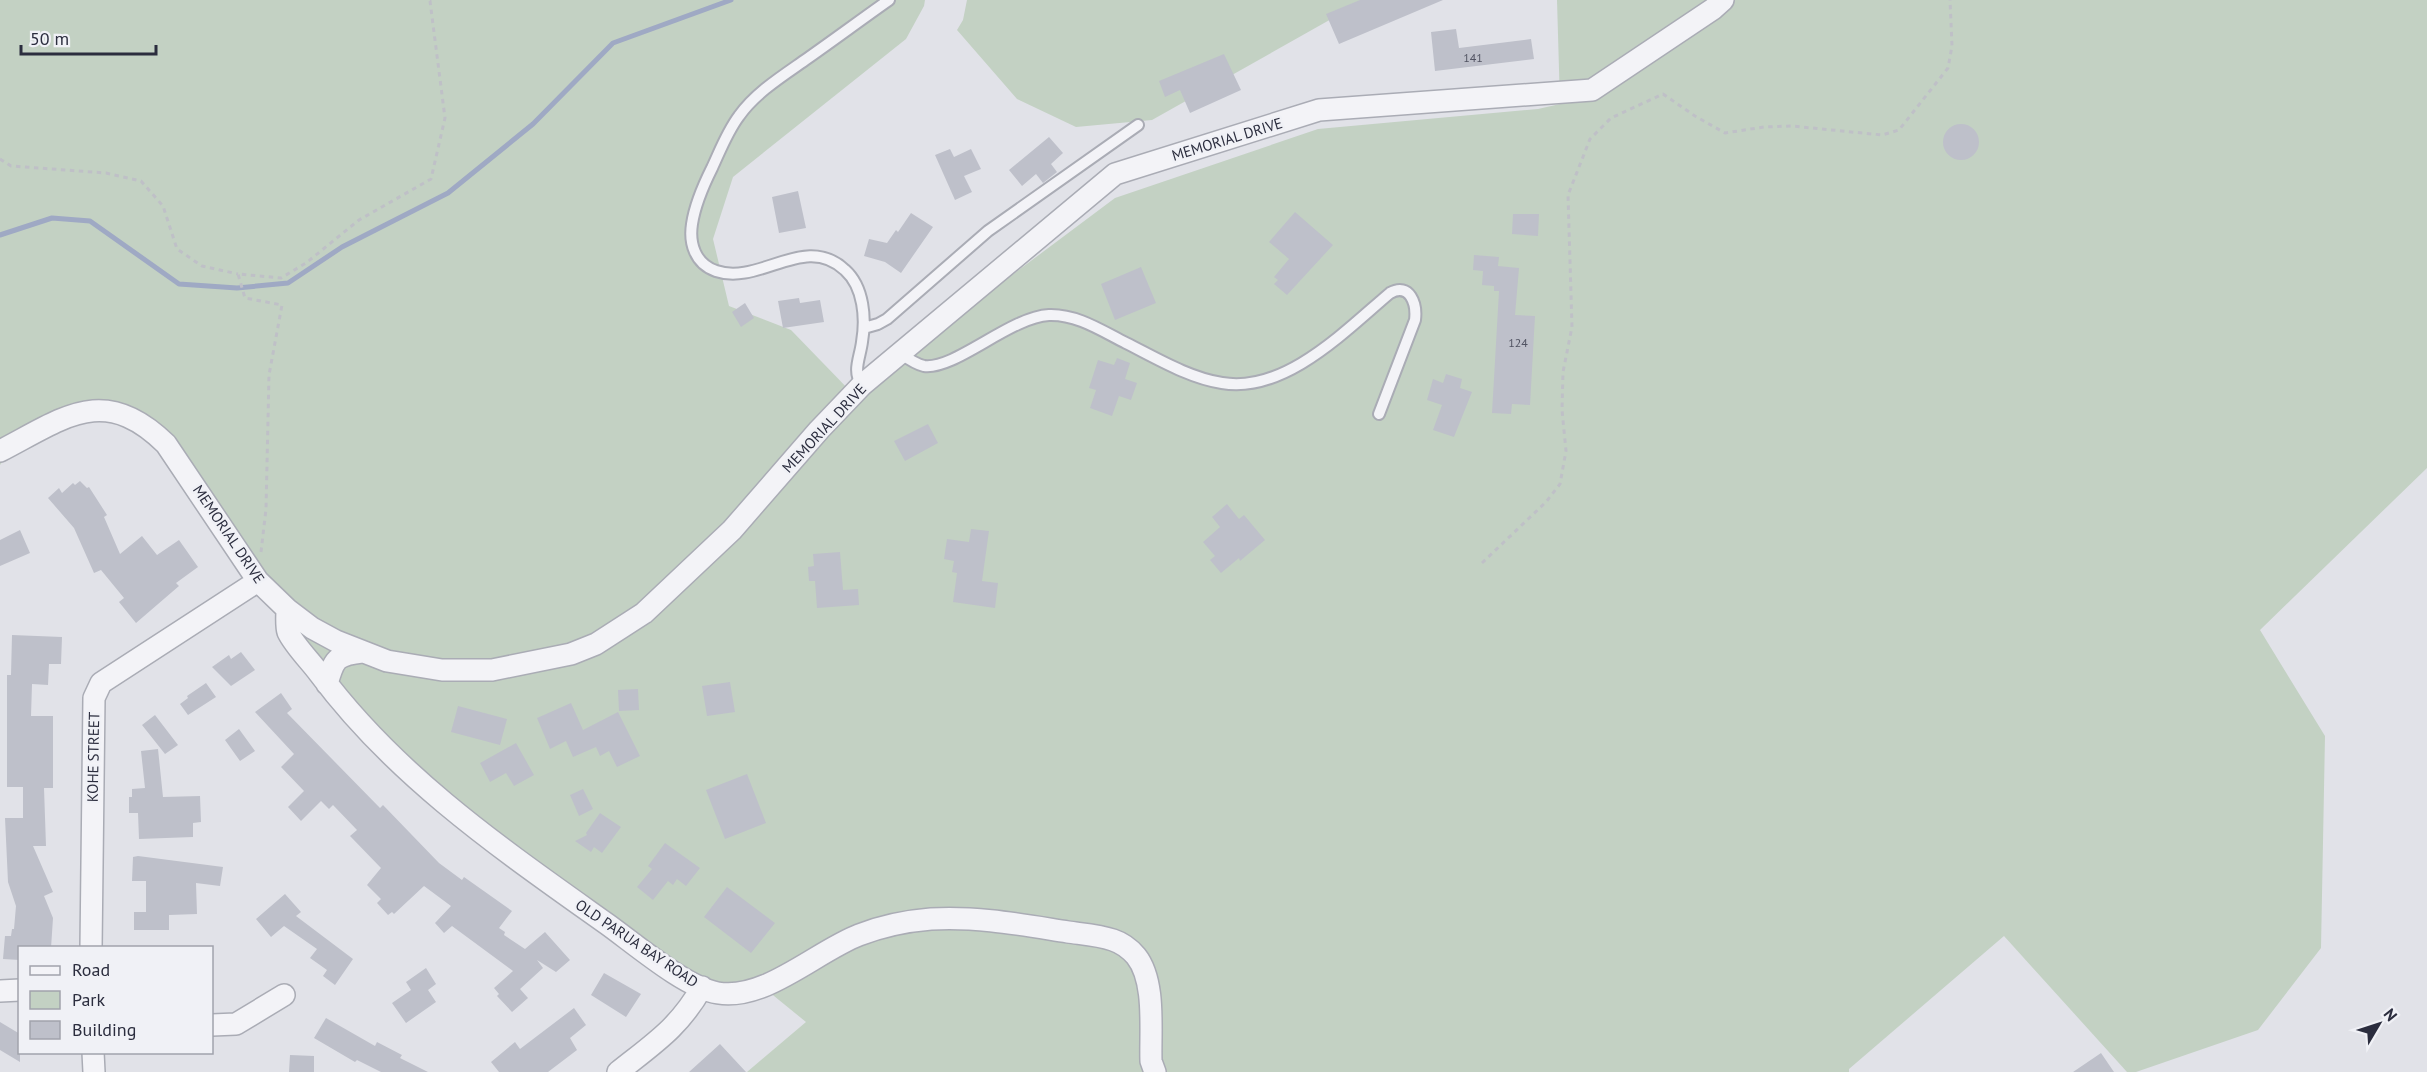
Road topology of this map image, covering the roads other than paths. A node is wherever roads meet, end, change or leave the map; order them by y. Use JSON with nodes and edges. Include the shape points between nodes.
{"nodes":[{"id":1,"x":889,"y":0,"type":"edge"},
{"id":2,"x":1723,"y":0,"type":"edge"},
{"id":3,"x":1138,"y":125,"type":"dead end"},
{"id":4,"x":864,"y":328,"type":"junction"},
{"id":5,"x":900,"y":353,"type":"junction"},
{"id":6,"x":862,"y":386,"type":"junction"},
{"id":7,"x":1379,"y":414,"type":"dead end"},
{"id":8,"x":0,"y":451,"type":"edge"},
{"id":9,"x":258,"y":581,"type":"junction"},
{"id":10,"x":287,"y":609,"type":"junction"},
{"id":11,"x":362,"y":652,"type":"junction"},
{"id":12,"x":327,"y":684,"type":"junction"},
{"id":13,"x":91,"y":946,"type":"edge"},
{"id":14,"x":702,"y":987,"type":"junction"},
{"id":15,"x":18,"y":990,"type":"edge"},
{"id":16,"x":0,"y":991,"type":"edge"},
{"id":17,"x":284,"y":995,"type":"dead end"},
{"id":18,"x":213,"y":1025,"type":"edge"},
{"id":19,"x":93,"y":1054,"type":"edge"},
{"id":20,"x":94,"y":1072,"type":"edge"},
{"id":21,"x":618,"y":1072,"type":"edge"},
{"id":22,"x":1155,"y":1072,"type":"edge"}],
"edges":[{"from":1,"to":4,"type":"lane","via":[[784,75],[738,116],[698,200],[690,238],[706,267],[728,274],[801,256],[831,260],[846,270],[857,287]]},
{"from":2,"to":5,"type":"street","name":"MEMORIAL DRIVE","via":[[1592,90],[1319,110],[1115,174]]},
{"from":3,"to":4,"type":"lane","via":[[988,231],[887,319]]},
{"from":4,"to":6,"type":"lane","via":[[856,373]]},
{"from":5,"to":6,"type":"street","name":"MEMORIAL DRIVE"},
{"from":5,"to":7,"type":"lane","via":[[923,366],[935,365],[1026,321],[1059,315],[1086,323],[1197,376],[1224,384],[1251,384],[1308,359],[1390,293],[1404,291],[1415,304],[1415,320]]},
{"from":6,"to":11,"type":"street","name":"MEMORIAL DRIVE","via":[[732,530],[676,585],[644,613],[596,644],[545,661],[492,670],[414,667]]},
{"from":8,"to":9,"type":"street","name":"MEMORIAL DRIVE","via":[[51,423],[82,412],[120,412],[135,418],[174,453]]},
{"from":9,"to":10,"type":"street","name":"MEMORIAL DRIVE"},
{"from":9,"to":13,"type":"street","name":"KOHE STREET","via":[[101,683],[94,698]]},
{"from":10,"to":11,"type":"street","name":"MEMORIAL DRIVE","via":[[312,628]]},
{"from":10,"to":12,"type":"street","name":"OLD PARUA BAY ROAD","via":[[288,631]]},
{"from":11,"to":12,"type":"street","via":[[336,659]]},
{"from":12,"to":14,"type":"street","name":"OLD PARUA BAY ROAD","via":[[445,805],[488,840]]},
{"from":14,"to":21,"type":"street","via":[[675,1026]]},
{"from":14,"to":22,"type":"street","name":"OLD PARUA BAY ROAD","via":[[717,993],[743,993],[777,979],[845,940],[911,921],[999,921],[1111,939],[1134,953],[1149,982],[1151,1061]]},
{"from":15,"to":16,"type":"street"},
{"from":17,"to":18,"type":"street","via":[[236,1024]]},
{"from":19,"to":20,"type":"street"}]}
